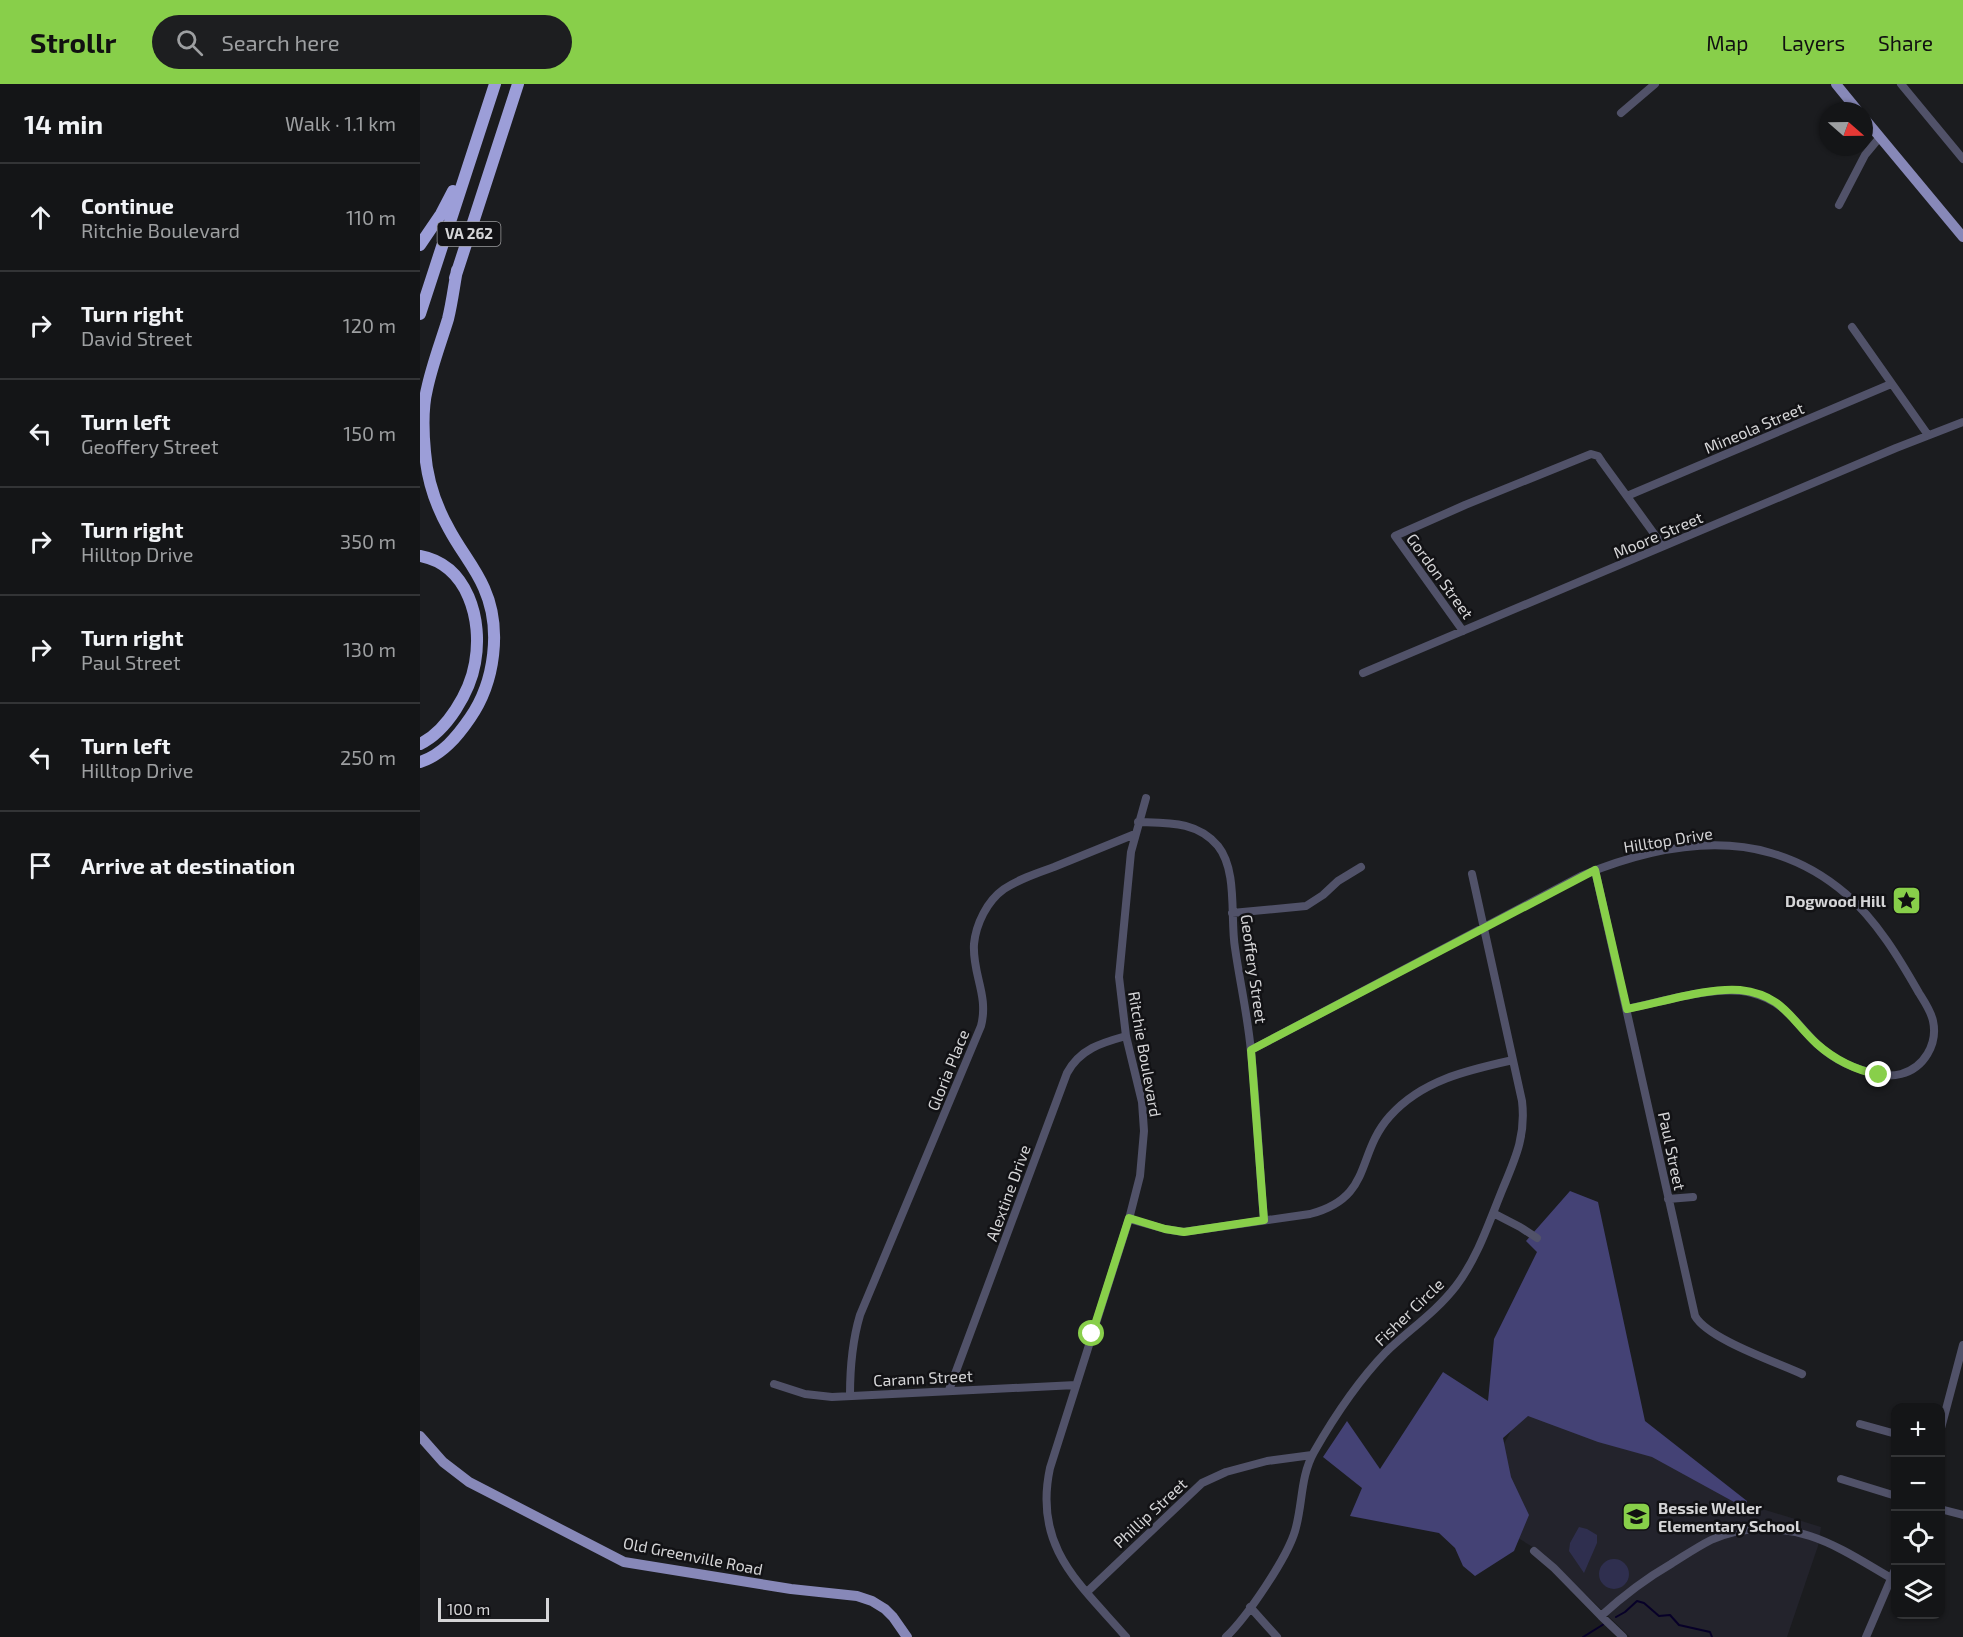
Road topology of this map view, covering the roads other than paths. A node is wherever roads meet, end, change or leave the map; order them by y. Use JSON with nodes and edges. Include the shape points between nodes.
{"nodes":[{"id":1,"x":495,"y":84,"type":"edge"},
{"id":2,"x":518,"y":84,"type":"edge"},
{"id":3,"x":1655,"y":84,"type":"edge"},
{"id":4,"x":1836,"y":84,"type":"edge"},
{"id":5,"x":1901,"y":84,"type":"edge"},
{"id":6,"x":1851,"y":102,"type":"edge"},
{"id":7,"x":1621,"y":113,"type":"dead end"},
{"id":8,"x":484,"y":115,"type":"junction"},
{"id":9,"x":1873,"y":129,"type":"edge"},
{"id":10,"x":1880,"y":137,"type":"junction"},
{"id":11,"x":1963,"y":159,"type":"edge"},
{"id":12,"x":1839,"y":205,"type":"dead end"},
{"id":13,"x":1963,"y":237,"type":"edge"},
{"id":14,"x":420,"y":245,"type":"edge"},
{"id":15,"x":457,"y":270,"type":"junction"},
{"id":16,"x":420,"y":314,"type":"edge"},
{"id":17,"x":1852,"y":327,"type":"dead end"},
{"id":18,"x":420,"y":384,"type":"edge"},
{"id":19,"x":1891,"y":384,"type":"junction"},
{"id":20,"x":1963,"y":422,"type":"edge"},
{"id":21,"x":1928,"y":435,"type":"junction"},
{"id":22,"x":1627,"y":496,"type":"junction"},
{"id":23,"x":1663,"y":546,"type":"junction"},
{"id":24,"x":420,"y":556,"type":"edge"},
{"id":25,"x":1463,"y":631,"type":"junction"},
{"id":26,"x":1363,"y":673,"type":"dead end"},
{"id":27,"x":449,"y":717,"type":"junction"},
{"id":28,"x":420,"y":738,"type":"edge"},
{"id":29,"x":420,"y":744,"type":"edge"},
{"id":30,"x":420,"y":762,"type":"edge"},
{"id":31,"x":1146,"y":798,"type":"dead end"},
{"id":32,"x":1138,"y":822,"type":"junction"},
{"id":33,"x":1135,"y":834,"type":"junction"},
{"id":34,"x":1360,"y":867,"type":"dead end"},
{"id":35,"x":1595,"y":870,"type":"junction"},
{"id":36,"x":1472,"y":874,"type":"dead end"},
{"id":37,"x":1232,"y":913,"type":"junction"},
{"id":38,"x":1483,"y":927,"type":"junction"},
{"id":39,"x":1627,"y":1009,"type":"junction"},
{"id":40,"x":1126,"y":1036,"type":"junction"},
{"id":41,"x":1251,"y":1050,"type":"junction"},
{"id":42,"x":1514,"y":1060,"type":"junction"},
{"id":43,"x":1693,"y":1197,"type":"dead end"},
{"id":44,"x":1668,"y":1199,"type":"junction"},
{"id":45,"x":1493,"y":1213,"type":"junction"},
{"id":46,"x":1129,"y":1218,"type":"junction"},
{"id":47,"x":1264,"y":1220,"type":"junction"},
{"id":48,"x":1537,"y":1238,"type":"dead end"},
{"id":49,"x":1963,"y":1345,"type":"edge"},
{"id":50,"x":1960,"y":1367,"type":"edge"},
{"id":51,"x":1802,"y":1374,"type":"dead end"},
{"id":52,"x":774,"y":1384,"type":"dead end"},
{"id":53,"x":1076,"y":1385,"type":"junction"},
{"id":54,"x":950,"y":1390,"type":"junction"},
{"id":55,"x":850,"y":1395,"type":"junction"},
{"id":56,"x":1945,"y":1418,"type":"edge"},
{"id":57,"x":1860,"y":1424,"type":"dead end"},
{"id":58,"x":1891,"y":1433,"type":"edge"},
{"id":59,"x":420,"y":1436,"type":"edge"},
{"id":60,"x":1312,"y":1455,"type":"junction"},
{"id":61,"x":1841,"y":1479,"type":"dead end"},
{"id":62,"x":1891,"y":1494,"type":"edge"},
{"id":63,"x":1945,"y":1510,"type":"edge"},
{"id":64,"x":1963,"y":1515,"type":"edge"},
{"id":65,"x":1534,"y":1551,"type":"dead end"},
{"id":66,"x":1891,"y":1578,"type":"joint"},
{"id":67,"x":1087,"y":1592,"type":"junction"},
{"id":68,"x":1251,"y":1607,"type":"junction"},
{"id":69,"x":1601,"y":1616,"type":"junction"},
{"id":70,"x":907,"y":1637,"type":"edge"},
{"id":71,"x":1126,"y":1637,"type":"edge"},
{"id":72,"x":1226,"y":1637,"type":"edge"},
{"id":73,"x":1277,"y":1637,"type":"edge"},
{"id":74,"x":1623,"y":1637,"type":"edge"},
{"id":75,"x":1866,"y":1637,"type":"edge"}],
"edges":[{"from":1,"to":8,"type":"highway","number":"VA 262"},
{"from":2,"to":15,"type":"highway","number":"VA 262"},
{"from":3,"to":7,"type":"street"},
{"from":4,"to":6,"type":"main road"},
{"from":5,"to":11,"type":"street"},
{"from":8,"to":14,"type":"highway","via":[[453,193]]},
{"from":8,"to":16,"type":"highway","number":"VA 262"},
{"from":9,"to":10,"type":"main road"},
{"from":10,"to":12,"type":"street","via":[[1865,155]]},
{"from":10,"to":13,"type":"main road"},
{"from":15,"to":18,"type":"highway","number":"VA 262"},
{"from":15,"to":30,"type":"highway","via":[[427,388],[425,454],[440,510],[487,597],[493,628],[492,661],[480,702],[465,726],[440,753]]},
{"from":17,"to":19,"type":"street"},
{"from":19,"to":21,"type":"street"},
{"from":19,"to":22,"type":"street","name":"Mineola Street"},
{"from":20,"to":21,"type":"street","name":"Moore Street"},
{"from":21,"to":23,"type":"street","name":"Moore Street"},
{"from":22,"to":23,"type":"street"},
{"from":22,"to":25,"type":"street","name":"Gordon Street","via":[[1598,456],[1588,454],[1395,536]]},
{"from":23,"to":25,"type":"street","name":"Moore Street"},
{"from":24,"to":27,"type":"highway","via":[[454,572],[467,592],[475,619],[475,663],[459,705]]},
{"from":25,"to":26,"type":"street","name":"Moore Street"},
{"from":27,"to":28,"type":"highway"},
{"from":27,"to":29,"type":"highway","via":[[431,739]]},
{"from":31,"to":32,"type":"street","name":"Ritchie Boulevard"},
{"from":32,"to":33,"type":"street","name":"Ritchie Boulevard"},
{"from":32,"to":37,"type":"street","name":"Geoffery Street","via":[[1177,823],[1209,837],[1224,855],[1229,871]]},
{"from":33,"to":40,"type":"street","name":"Ritchie Boulevard","via":[[1119,977]]},
{"from":33,"to":55,"type":"street","name":"Gloria Place","via":[[1004,889],[983,914],[974,952],[984,999],[981,1026],[860,1315],[850,1359]]},
{"from":34,"to":37,"type":"street","via":[[1306,906]]},
{"from":35,"to":38,"type":"street","name":"Hilltop Drive"},
{"from":35,"to":39,"type":"street","name":"Paul Street"},
{"from":35,"to":39,"type":"street","name":"Hilltop Drive","via":[[1655,853],[1713,845],[1761,850],[1802,865],[1838,887],[1867,915],[1907,972],[1932,1016],[1934,1032],[1930,1050],[1917,1066],[1901,1074],[1879,1075],[1836,1058],[1817,1044],[1783,1007],[1754,993],[1724,990]]},
{"from":36,"to":38,"type":"street","name":"Fisher Circle"},
{"from":37,"to":41,"type":"street","name":"Geoffery Street"},
{"from":38,"to":41,"type":"street","name":"Hilltop Drive"},
{"from":38,"to":42,"type":"street","name":"Fisher Circle"},
{"from":39,"to":44,"type":"street","name":"Paul Street"},
{"from":40,"to":46,"type":"street","name":"Ritchie Boulevard","via":[[1139,1086],[1144,1131],[1140,1176]]},
{"from":40,"to":54,"type":"street","name":"Alextine Drive","via":[[1088,1049],[1067,1072]]},
{"from":41,"to":47,"type":"street","name":"Geoffery Street"},
{"from":42,"to":45,"type":"street","name":"Fisher Circle","via":[[1522,1134]]},
{"from":42,"to":47,"type":"street","via":[[1451,1076],[1409,1098],[1382,1127],[1357,1183],[1336,1204],[1310,1214]]},
{"from":43,"to":44,"type":"street"},
{"from":44,"to":51,"type":"street","name":"Paul Street","via":[[1698,1321],[1717,1337]]},
{"from":45,"to":48,"type":"street"},
{"from":45,"to":60,"type":"street","name":"Fisher Circle","via":[[1476,1254],[1455,1287],[1371,1369]]},
{"from":46,"to":47,"type":"street","via":[[1184,1232]]},
{"from":46,"to":53,"type":"street","name":"Ritchie Boulevard"},
{"from":49,"to":50,"type":"street"},
{"from":50,"to":56,"type":"street"},
{"from":52,"to":55,"type":"street","name":"Carann Street","via":[[814,1395]]},
{"from":53,"to":54,"type":"street","name":"Carann Street"},
{"from":53,"to":67,"type":"street","name":"Ritchie Boulevard","via":[[1050,1468],[1046,1510],[1058,1552]]},
{"from":54,"to":55,"type":"street","name":"Carann Street"},
{"from":57,"to":58,"type":"street"},
{"from":59,"to":70,"type":"main road","name":"Old Greenville Road","via":[[462,1478],[624,1562],[863,1598],[885,1609]]},
{"from":60,"to":67,"type":"street","name":"Phillip Street","via":[[1267,1461],[1202,1483]]},
{"from":60,"to":68,"type":"street","name":"Fisher Circle","via":[[1292,1541]]},
{"from":61,"to":62,"type":"street"},
{"from":63,"to":64,"type":"street"},
{"from":65,"to":69,"type":"street"},
{"from":66,"to":69,"type":"street","via":[[1815,1538],[1785,1530],[1748,1530],[1709,1541],[1625,1593]]},
{"from":66,"to":75,"type":"street"},
{"from":67,"to":71,"type":"street","name":"Ritchie Boulevard"},
{"from":68,"to":72,"type":"street","name":"Fisher Circle"},
{"from":68,"to":73,"type":"street"},
{"from":69,"to":74,"type":"street"}]}
